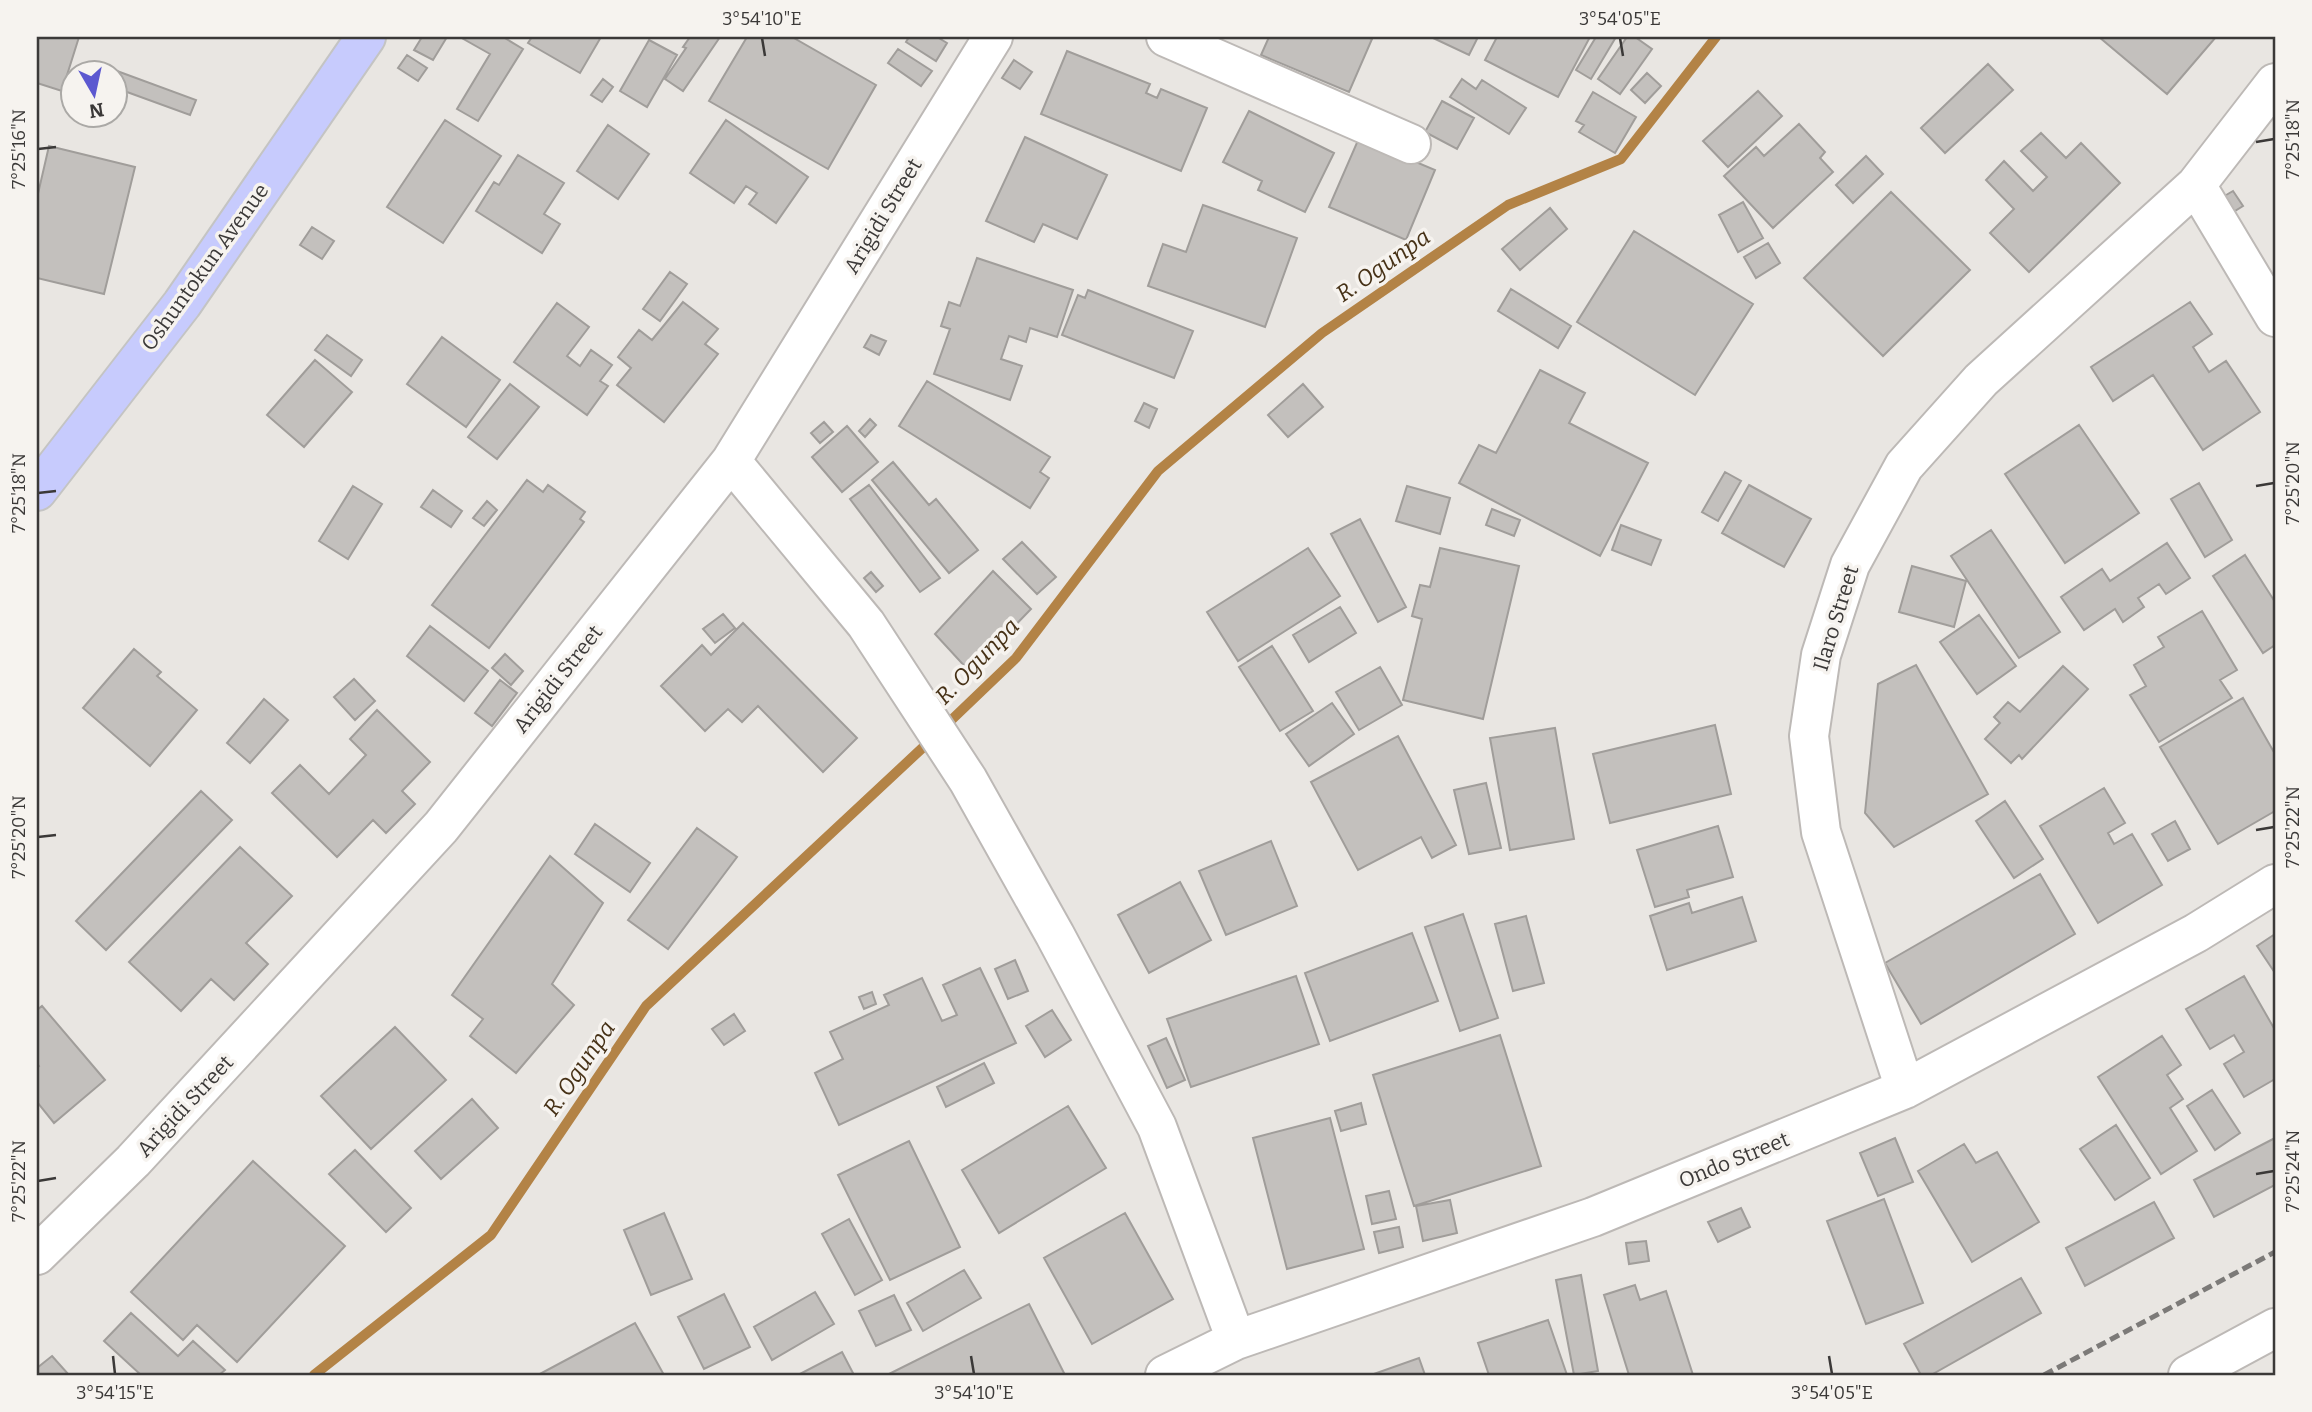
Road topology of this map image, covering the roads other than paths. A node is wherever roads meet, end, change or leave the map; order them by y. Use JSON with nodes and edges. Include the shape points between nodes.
{"nodes":[{"id":1,"x":366,"y":37,"type":"edge"},
{"id":2,"x":993,"y":37,"type":"edge"},
{"id":3,"x":1166,"y":37,"type":"edge"},
{"id":4,"x":2275,"y":83,"type":"edge"},
{"id":5,"x":1412,"y":144,"type":"dead end"},
{"id":6,"x":2196,"y":185,"type":"junction"},
{"id":7,"x":2275,"y":317,"type":"edge"},
{"id":8,"x":731,"y":461,"type":"junction"},
{"id":9,"x":37,"y":491,"type":"edge"},
{"id":10,"x":2275,"y":884,"type":"edge"},
{"id":11,"x":1905,"y":1089,"type":"junction"},
{"id":12,"x":37,"y":1255,"type":"edge"},
{"id":13,"x":2275,"y":1328,"type":"edge"},
{"id":14,"x":1236,"y":1340,"type":"junction"},
{"id":15,"x":1165,"y":1375,"type":"edge"},
{"id":16,"x":2188,"y":1375,"type":"edge"}],
"edges":[{"from":1,"to":9,"type":"main road","name":"Oshuntokun Avenue","via":[[182,304]]},
{"from":2,"to":8,"type":"street","name":"Arigidi Street"},
{"from":3,"to":5,"type":"street"},
{"from":4,"to":6,"type":"street","name":"Ilaro Street"},
{"from":6,"to":7,"type":"street"},
{"from":6,"to":11,"type":"street","name":"Ilaro Street","via":[[1981,380],[1904,466],[1850,565],[1821,655],[1809,736],[1821,832]]},
{"from":8,"to":12,"type":"street","name":"Arigidi Street","via":[[441,827],[133,1161]]},
{"from":8,"to":14,"type":"street","via":[[866,624],[968,780],[1157,1127]]},
{"from":10,"to":11,"type":"street","name":"Ondo Street","via":[[2196,933]]},
{"from":11,"to":14,"type":"street","name":"Ondo Street","via":[[1593,1217]]},
{"from":13,"to":16,"type":"street"},
{"from":14,"to":15,"type":"street","name":"Ondo Street"}]}
